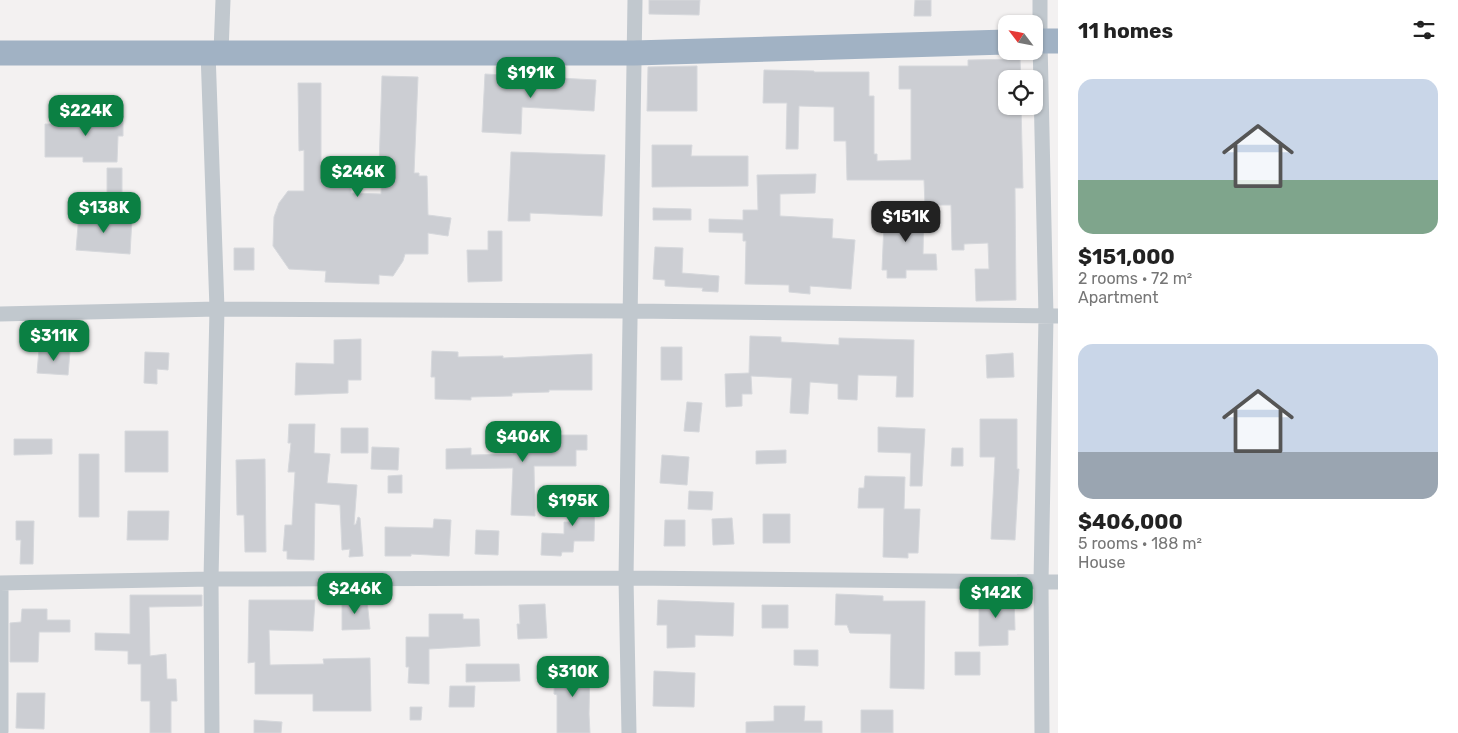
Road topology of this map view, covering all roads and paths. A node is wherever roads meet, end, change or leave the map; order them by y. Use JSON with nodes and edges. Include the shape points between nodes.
{"nodes":[{"id":1,"x":223,"y":0,"type":"edge"},
{"id":2,"x":635,"y":0,"type":"edge"},
{"id":3,"x":1040,"y":0,"type":"edge"},
{"id":4,"x":1044,"y":41,"type":"edge"},
{"id":5,"x":998,"y":42,"type":"edge"},
{"id":6,"x":215,"y":52,"type":"junction"},
{"id":7,"x":0,"y":53,"type":"edge"},
{"id":8,"x":634,"y":53,"type":"junction"},
{"id":9,"x":218,"y":309,"type":"junction"},
{"id":10,"x":631,"y":311,"type":"junction"},
{"id":11,"x":0,"y":314,"type":"edge"},
{"id":12,"x":1052,"y":316,"type":"edge"},
{"id":13,"x":626,"y":578,"type":"junction"},
{"id":14,"x":211,"y":579,"type":"junction"},
{"id":15,"x":1041,"y":582,"type":"junction"},
{"id":16,"x":1058,"y":582,"type":"edge"},
{"id":17,"x":1,"y":583,"type":"edge"},
{"id":18,"x":2,"y":731,"type":"dead end"},
{"id":19,"x":212,"y":733,"type":"edge"},
{"id":20,"x":629,"y":733,"type":"edge"},
{"id":21,"x":1042,"y":733,"type":"edge"}],
"edges":[{"from":1,"to":6,"type":"street"},
{"from":2,"to":8,"type":"street"},
{"from":3,"to":4,"type":"street"},
{"from":4,"to":12,"type":"street"},
{"from":5,"to":8,"type":"highway"},
{"from":6,"to":7,"type":"highway"},
{"from":6,"to":8,"type":"highway"},
{"from":6,"to":9,"type":"street"},
{"from":8,"to":10,"type":"street"},
{"from":9,"to":10,"type":"street"},
{"from":9,"to":11,"type":"street"},
{"from":9,"to":14,"type":"street"},
{"from":10,"to":12,"type":"street"},
{"from":10,"to":13,"type":"street"},
{"from":12,"to":15,"type":"street"},
{"from":13,"to":14,"type":"street"},
{"from":13,"to":15,"type":"street"},
{"from":13,"to":20,"type":"street"},
{"from":14,"to":17,"type":"street"},
{"from":14,"to":19,"type":"street"},
{"from":15,"to":16,"type":"street"},
{"from":15,"to":21,"type":"street"},
{"from":17,"to":18,"type":"street"}]}
